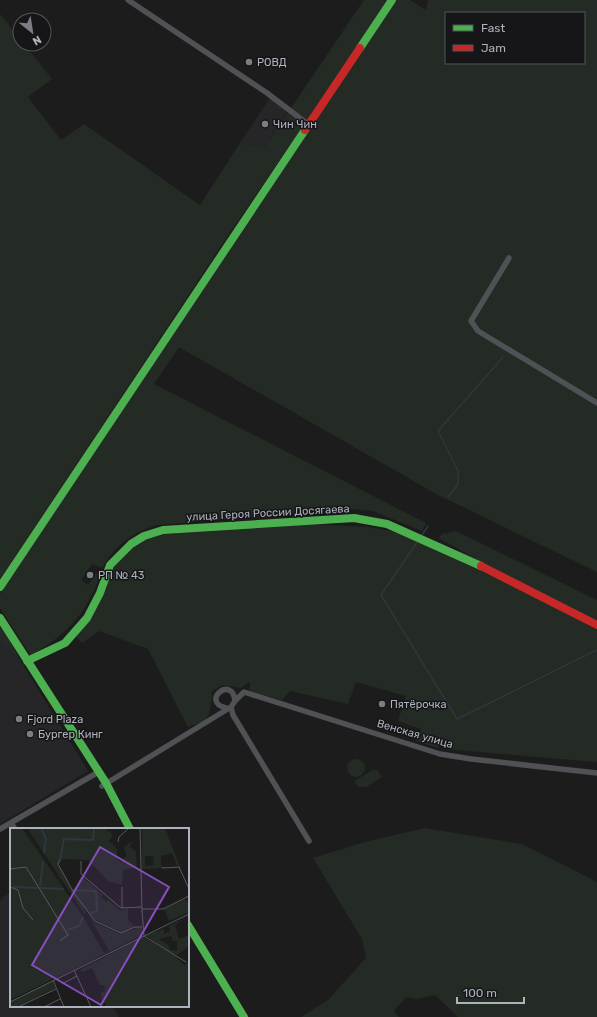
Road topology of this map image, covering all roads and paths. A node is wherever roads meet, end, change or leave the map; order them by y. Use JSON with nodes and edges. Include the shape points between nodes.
{"nodes":[{"id":1,"x":128,"y":0,"type":"edge"},
{"id":2,"x":392,"y":0,"type":"edge"},
{"id":3,"x":309,"y":125,"type":"junction"},
{"id":4,"x":509,"y":258,"type":"dead end"},
{"id":5,"x":597,"y":402,"type":"edge"},
{"id":6,"x":0,"y":587,"type":"edge"},
{"id":7,"x":0,"y":618,"type":"edge"},
{"id":8,"x":597,"y":625,"type":"edge"},
{"id":9,"x":27,"y":661,"type":"junction"},
{"id":10,"x":235,"y":701,"type":"junction"},
{"id":11,"x":228,"y":707,"type":"junction"},
{"id":12,"x":85,"y":753,"type":"junction"},
{"id":13,"x":597,"y":773,"type":"edge"},
{"id":14,"x":95,"y":774,"type":"junction"},
{"id":15,"x":104,"y":785,"type":"junction"},
{"id":16,"x":11,"y":823,"type":"junction"},
{"id":17,"x":14,"y":828,"type":"edge"},
{"id":18,"x":130,"y":828,"type":"edge"},
{"id":19,"x":0,"y":829,"type":"edge"},
{"id":20,"x":309,"y":842,"type":"dead end"},
{"id":21,"x":189,"y":927,"type":"edge"},
{"id":22,"x":244,"y":1017,"type":"edge"}],
"edges":[{"from":1,"to":3,"type":"street","via":[[267,93]]},
{"from":2,"to":3,"type":"main road"},
{"from":3,"to":6,"type":"main road"},
{"from":4,"to":5,"type":"street","via":[[471,321],[478,331]]},
{"from":7,"to":9,"type":"main road"},
{"from":8,"to":9,"type":"main road","name":"улица Героя России Досягаева","via":[[465,558],[387,524],[354,518],[214,526],[163,530],[144,536],[131,544],[110,565],[100,593],[78,630],[65,643]]},
{"from":9,"to":12,"type":"main road"},
{"from":10,"to":11,"type":"street"},
{"from":10,"to":11,"type":"street","via":[[230,690],[224,689],[219,692],[217,702],[220,707]]},
{"from":10,"to":13,"type":"street","name":"Венская улица","via":[[244,692],[440,754]]},
{"from":11,"to":15,"type":"street"},
{"from":11,"to":20,"type":"street"},
{"from":12,"to":14,"type":"main road","via":[[87,762]]},
{"from":12,"to":15,"type":"main road"},
{"from":14,"to":15,"type":"main road"},
{"from":14,"to":16,"type":"street"},
{"from":15,"to":18,"type":"main road","via":[[123,813]]},
{"from":16,"to":17,"type":"street"},
{"from":16,"to":19,"type":"street"},
{"from":21,"to":22,"type":"main road"}]}
